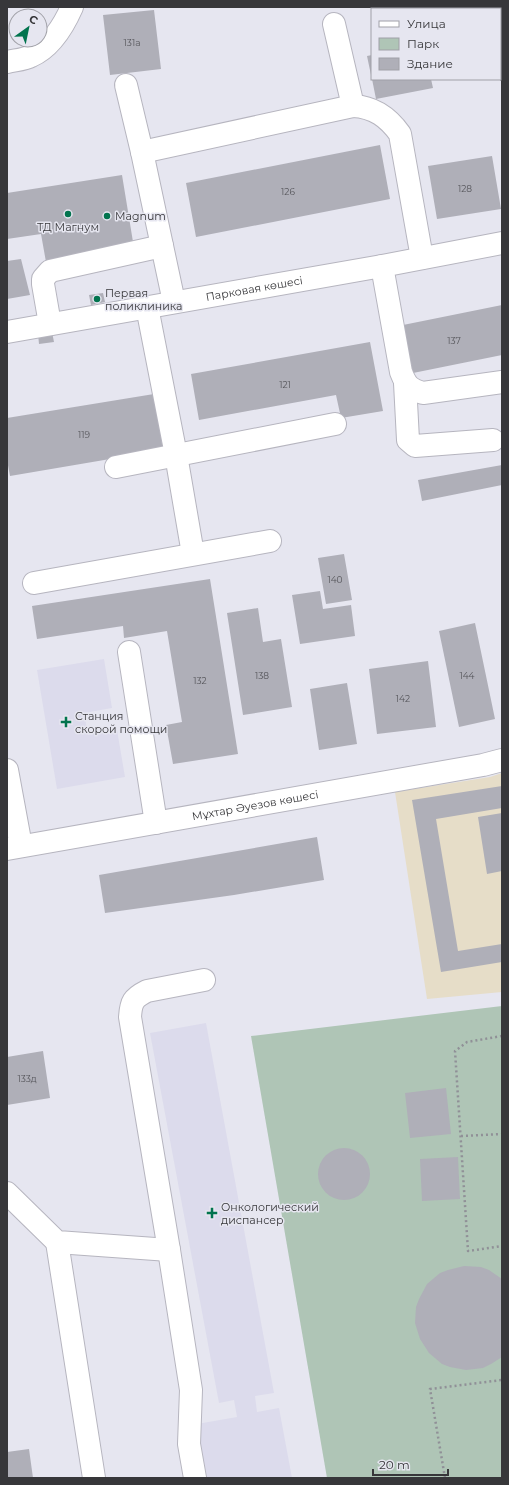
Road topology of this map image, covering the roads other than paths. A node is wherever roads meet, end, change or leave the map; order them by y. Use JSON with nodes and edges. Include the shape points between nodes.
{"nodes":[{"id":1,"x":72,"y":7,"type":"edge"},
{"id":2,"x":334,"y":24,"type":"dead end"},
{"id":3,"x":7,"y":62,"type":"edge"},
{"id":4,"x":126,"y":85,"type":"dead end"},
{"id":5,"x":353,"y":106,"type":"junction"},
{"id":6,"x":142,"y":152,"type":"junction"},
{"id":7,"x":502,"y":243,"type":"edge"},
{"id":8,"x":162,"y":246,"type":"junction"},
{"id":9,"x":422,"y":258,"type":"junction"},
{"id":10,"x":382,"y":266,"type":"junction"},
{"id":11,"x":174,"y":302,"type":"junction"},
{"id":12,"x":146,"y":307,"type":"junction"},
{"id":13,"x":50,"y":324,"type":"junction"},
{"id":14,"x":7,"y":332,"type":"edge"},
{"id":15,"x":502,"y":382,"type":"edge"},
{"id":16,"x":405,"y":383,"type":"junction"},
{"id":17,"x":335,"y":424,"type":"dead end"},
{"id":18,"x":493,"y":440,"type":"dead end"},
{"id":19,"x":176,"y":455,"type":"junction"},
{"id":20,"x":116,"y":467,"type":"dead end"},
{"id":21,"x":270,"y":542,"type":"dead end"},
{"id":22,"x":193,"y":554,"type":"junction"},
{"id":23,"x":34,"y":583,"type":"dead end"},
{"id":24,"x":129,"y":652,"type":"dead end"},
{"id":25,"x":502,"y":760,"type":"edge"},
{"id":26,"x":7,"y":770,"type":"edge"},
{"id":27,"x":156,"y":823,"type":"junction"},
{"id":28,"x":14,"y":848,"type":"edge"},
{"id":29,"x":204,"y":980,"type":"dead end"},
{"id":30,"x":7,"y":1193,"type":"edge"},
{"id":31,"x":57,"y":1242,"type":"junction"},
{"id":32,"x":169,"y":1250,"type":"junction"},
{"id":33,"x":94,"y":1478,"type":"edge"},
{"id":34,"x":195,"y":1478,"type":"edge"}],
"edges":[{"from":1,"to":3,"type":"street","via":[[51,41],[43,49],[32,56]]},
{"from":2,"to":5,"type":"street"},
{"from":4,"to":6,"type":"street"},
{"from":5,"to":6,"type":"street"},
{"from":5,"to":9,"type":"street","via":[[372,110],[392,123],[400,134]]},
{"from":6,"to":8,"type":"street"},
{"from":7,"to":9,"type":"street","name":"Парковая көшесі"},
{"from":8,"to":11,"type":"street"},
{"from":8,"to":13,"type":"street","via":[[50,271],[44,279]]},
{"from":9,"to":10,"type":"street","name":"Парковая көшесі"},
{"from":10,"to":11,"type":"street","name":"Парковая көшесі"},
{"from":10,"to":16,"type":"street"},
{"from":11,"to":12,"type":"street","name":"Парковая көшесі"},
{"from":12,"to":13,"type":"street","name":"Парковая көшесі"},
{"from":12,"to":19,"type":"street"},
{"from":13,"to":14,"type":"street","name":"Парковая көшесі"},
{"from":15,"to":16,"type":"street","via":[[423,393],[413,390]]},
{"from":16,"to":18,"type":"street","via":[[408,440],[415,446]]},
{"from":17,"to":19,"type":"street"},
{"from":19,"to":20,"type":"street"},
{"from":19,"to":22,"type":"street"},
{"from":21,"to":22,"type":"street"},
{"from":22,"to":23,"type":"street"},
{"from":24,"to":27,"type":"street"},
{"from":25,"to":27,"type":"street","name":"Мұхтар Әуезов көшесі"},
{"from":26,"to":28,"type":"street"},
{"from":27,"to":28,"type":"street","name":"Мұхтар Әуезов көшесі"},
{"from":29,"to":32,"type":"street","via":[[146,991],[133,1001],[131,1009],[130,1017]]},
{"from":30,"to":31,"type":"street"},
{"from":31,"to":32,"type":"street"},
{"from":31,"to":33,"type":"street"},
{"from":32,"to":34,"type":"street","via":[[191,1390],[189,1444]]}]}
